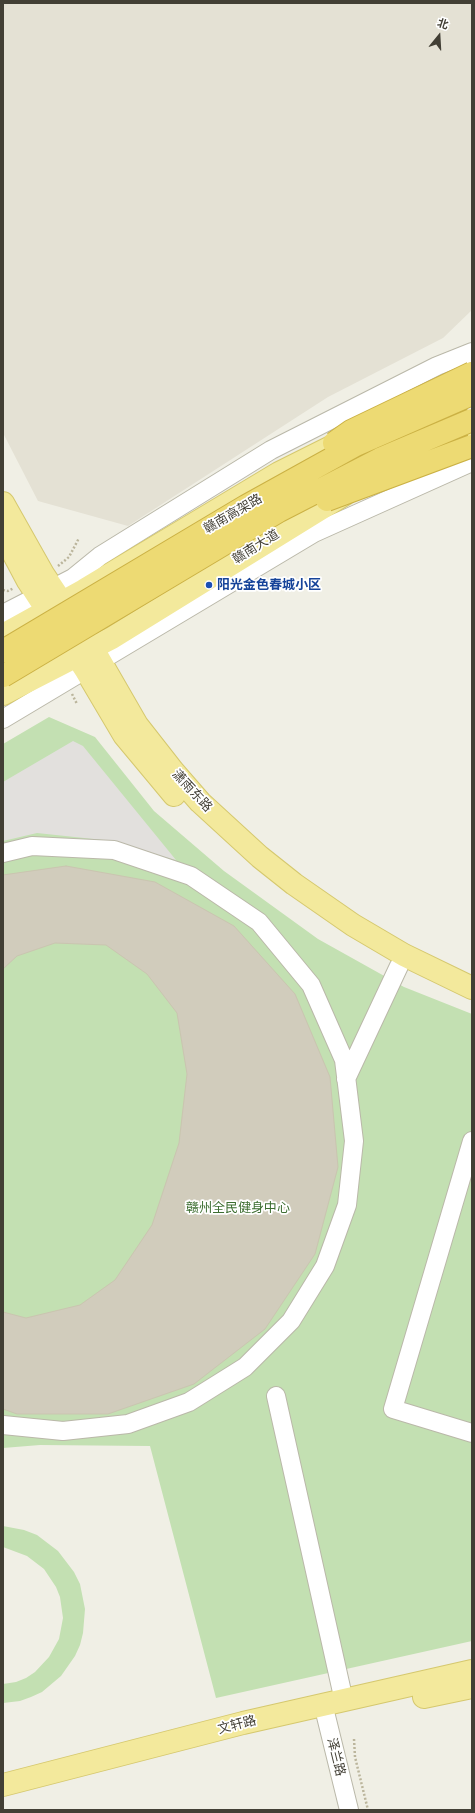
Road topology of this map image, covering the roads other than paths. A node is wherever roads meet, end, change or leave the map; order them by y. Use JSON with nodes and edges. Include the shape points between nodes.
{"nodes":[{"id":1,"x":472,"y":352,"type":"edge"},
{"id":2,"x":472,"y":373,"type":"edge"},
{"id":3,"x":472,"y":379,"type":"edge"},
{"id":4,"x":472,"y":394,"type":"edge"},
{"id":5,"x":472,"y":420,"type":"edge"},
{"id":6,"x":472,"y":433,"type":"edge"},
{"id":7,"x":472,"y":446,"type":"edge"},
{"id":8,"x":472,"y":462,"type":"edge"},
{"id":9,"x":3,"y":503,"type":"edge"},
{"id":10,"x":246,"y":506,"type":"junction"},
{"id":11,"x":258,"y":524,"type":"junction"},
{"id":12,"x":3,"y":534,"type":"edge"},
{"id":13,"x":50,"y":600,"type":"junction"},
{"id":14,"x":3,"y":614,"type":"edge"},
{"id":15,"x":3,"y":635,"type":"edge"},
{"id":16,"x":3,"y":651,"type":"edge"},
{"id":17,"x":88,"y":659,"type":"junction"},
{"id":18,"x":3,"y":676,"type":"edge"},
{"id":19,"x":3,"y":694,"type":"edge"},
{"id":20,"x":3,"y":719,"type":"edge"},
{"id":21,"x":3,"y":853,"type":"edge"},
{"id":22,"x":398,"y":966,"type":"junction"},
{"id":23,"x":472,"y":988,"type":"edge"},
{"id":24,"x":472,"y":1002,"type":"edge"},
{"id":25,"x":346,"y":1079,"type":"junction"},
{"id":26,"x":472,"y":1141,"type":"edge"},
{"id":27,"x":276,"y":1396,"type":"dead end"},
{"id":28,"x":3,"y":1425,"type":"edge"},
{"id":29,"x":472,"y":1433,"type":"edge"},
{"id":30,"x":472,"y":1671,"type":"edge"},
{"id":31,"x":472,"y":1687,"type":"edge"},
{"id":32,"x":331,"y":1708,"type":"junction"},
{"id":33,"x":3,"y":1785,"type":"edge"},
{"id":34,"x":3,"y":1799,"type":"edge"},
{"id":35,"x":348,"y":1810,"type":"edge"}],
"edges":[{"from":1,"to":13,"type":"street","via":[[438,366],[271,450],[100,556]]},
{"from":2,"to":10,"type":"highway","bridge":true,"via":[[351,430]]},
{"from":3,"to":13,"type":"main road","via":[[279,473]]},
{"from":4,"to":10,"type":"highway","name":"赣南高架路","bridge":true,"via":[[356,445]]},
{"from":5,"to":11,"type":"highway","name":"赣南高架路","bridge":true,"via":[[380,459]]},
{"from":6,"to":17,"type":"main road","name":"赣南大道","via":[[390,468],[310,514],[112,638]]},
{"from":7,"to":11,"type":"highway","bridge":true},
{"from":8,"to":17,"type":"street","via":[[314,532]]},
{"from":9,"to":13,"type":"main road","name":"潇雨东路"},
{"from":10,"to":16,"type":"highway","name":"赣南高架路","bridge":true},
{"from":11,"to":18,"type":"highway","name":"赣南高架路","bridge":true},
{"from":12,"to":13,"type":"main road","name":"潇雨东路"},
{"from":13,"to":14,"type":"street","via":[[17,606]]},
{"from":13,"to":15,"type":"main road"},
{"from":13,"to":17,"type":"main road","name":"潇雨东路"},
{"from":17,"to":19,"type":"main road","name":"赣南大道"},
{"from":17,"to":20,"type":"street"},
{"from":17,"to":22,"type":"main road","name":"潇雨东路","via":[[124,735],[190,813],[252,870],[286,896],[347,938]]},
{"from":17,"to":23,"type":"main road","name":"潇雨东路","via":[[172,771],[230,831],[294,884],[353,925],[404,955]]},
{"from":21,"to":25,"type":"street","via":[[32,846],[114,850],[191,876],[259,922],[311,985],[344,1060]]},
{"from":22,"to":24,"type":"main road","name":"潇雨东路"},
{"from":22,"to":25,"type":"street"},
{"from":25,"to":28,"type":"street","via":[[354,1141],[347,1205],[325,1266],[290,1321],[245,1367],[190,1402],[128,1424],[63,1431]]},
{"from":26,"to":29,"type":"street","via":[[393,1409]]},
{"from":27,"to":32,"type":"street","name":"泽兰路"},
{"from":30,"to":32,"type":"main road","name":"文轩路"},
{"from":31,"to":32,"type":"main road","name":"文轩路"},
{"from":32,"to":33,"type":"main road","name":"文轩路"},
{"from":32,"to":34,"type":"main road","name":"文轩路"},
{"from":32,"to":35,"type":"street","name":"泽兰路"}]}
